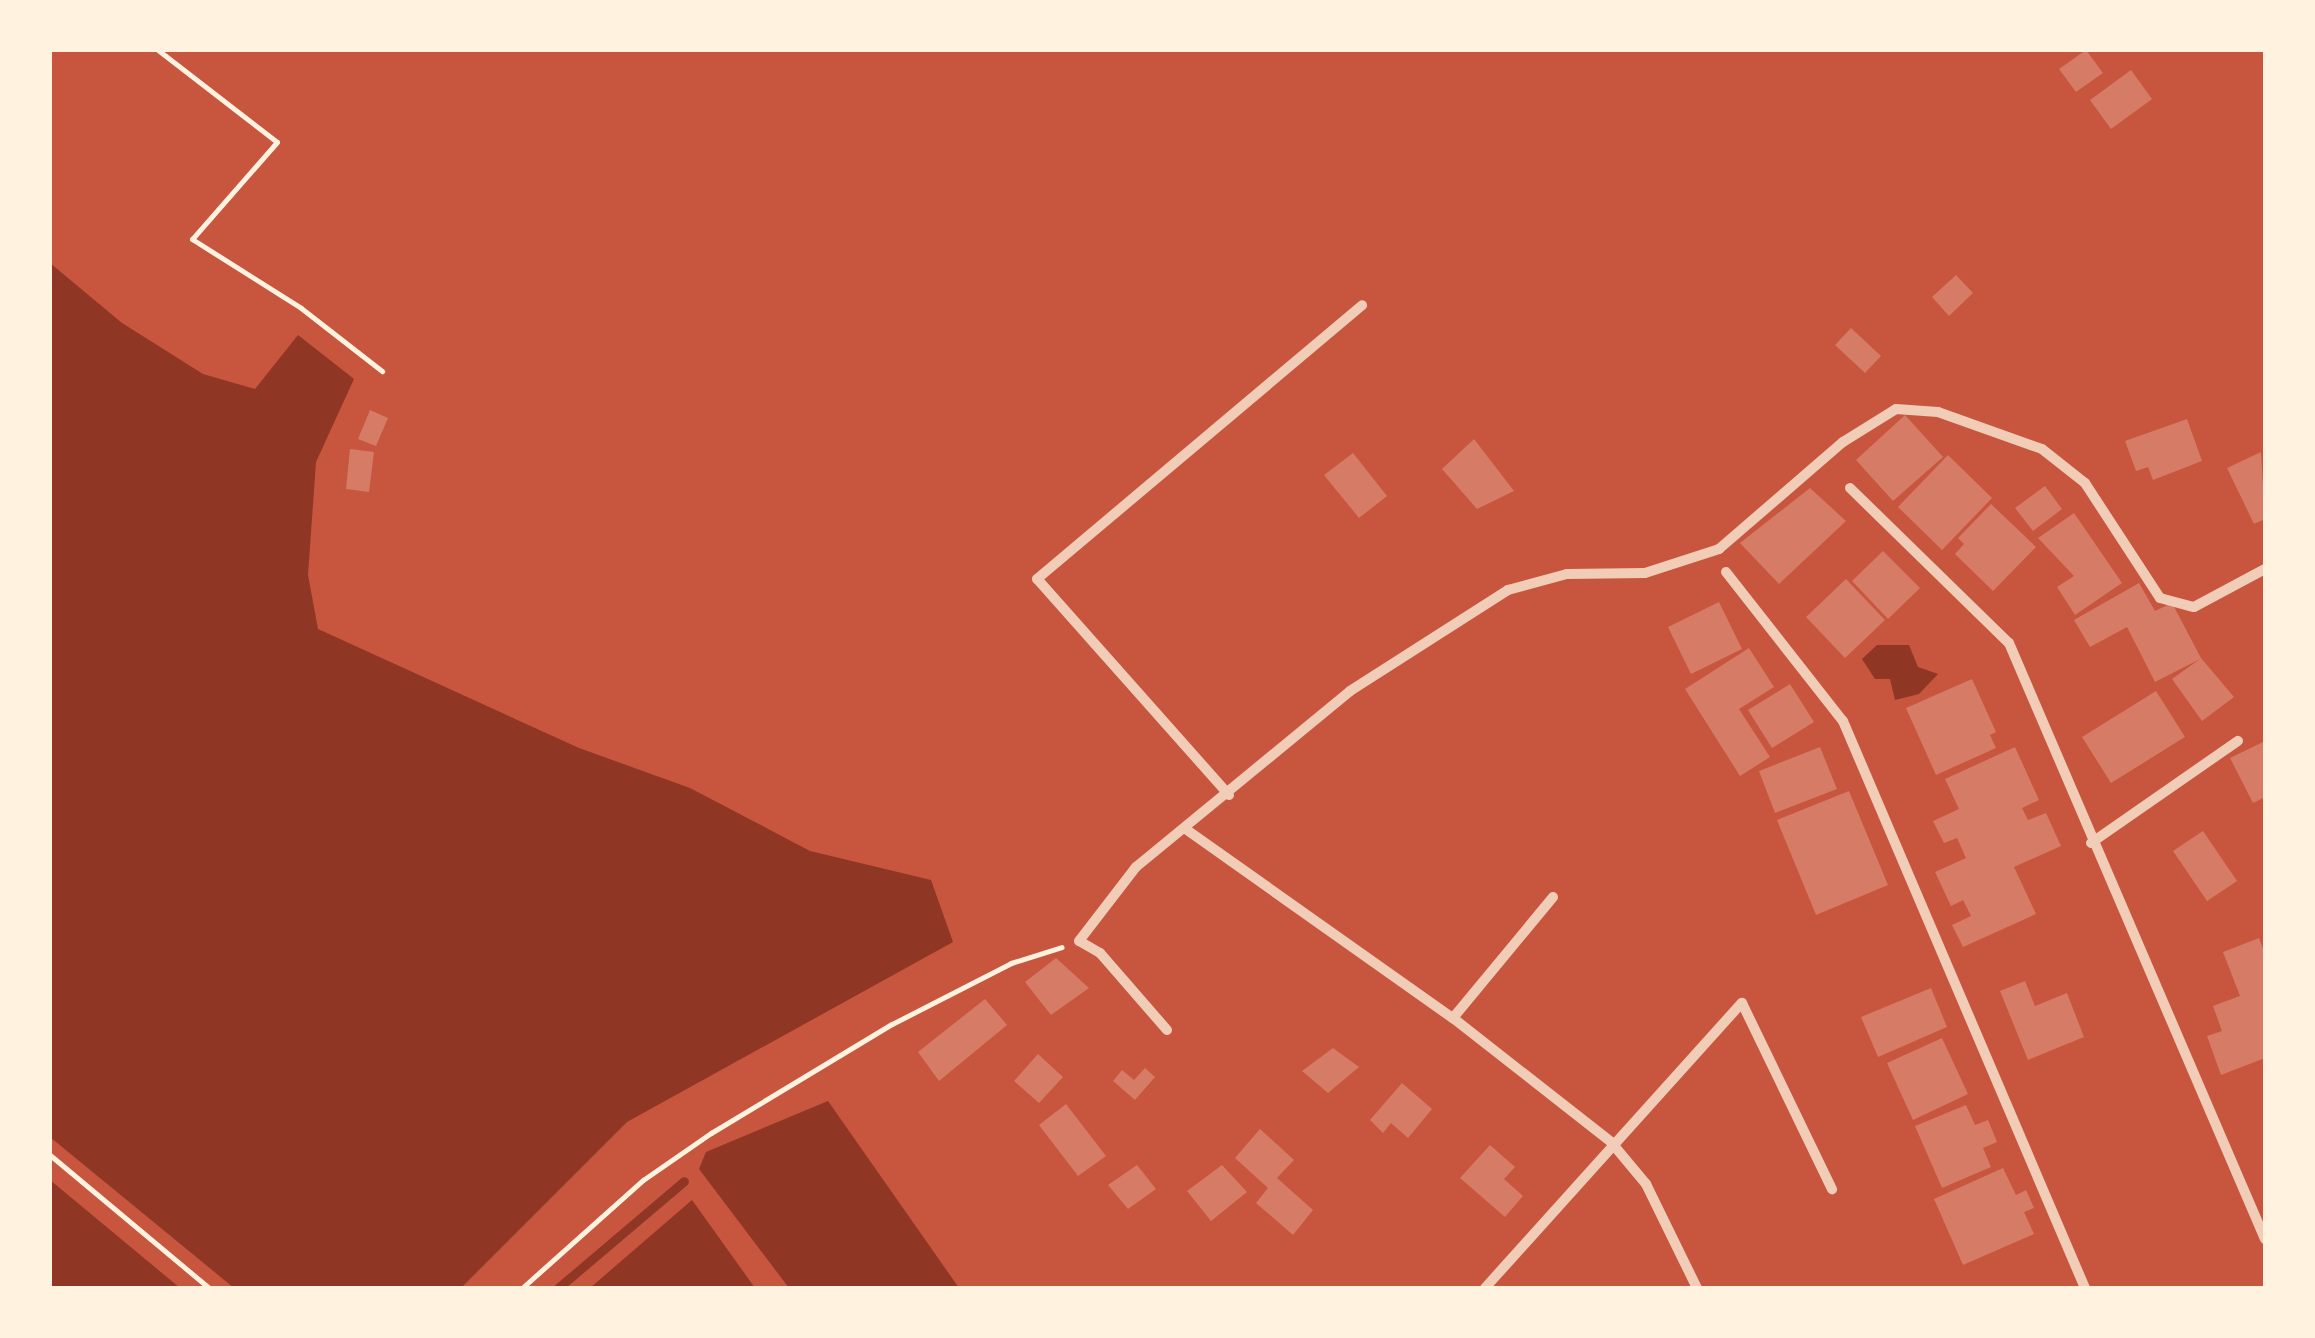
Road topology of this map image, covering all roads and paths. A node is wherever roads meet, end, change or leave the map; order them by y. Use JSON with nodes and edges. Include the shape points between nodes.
{"nodes":[{"id":1,"x":158,"y":50,"type":"edge"},
{"id":2,"x":1362,"y":305,"type":"dead end"},
{"id":3,"x":382,"y":371,"type":"dead end"},
{"id":4,"x":1850,"y":488,"type":"dead end"},
{"id":5,"x":2265,"y":569,"type":"edge"},
{"id":6,"x":1726,"y":572,"type":"dead end"},
{"id":7,"x":2238,"y":742,"type":"dead end"},
{"id":8,"x":1229,"y":794,"type":"junction"},
{"id":9,"x":1187,"y":830,"type":"junction"},
{"id":10,"x":2092,"y":843,"type":"junction"},
{"id":11,"x":1553,"y":897,"type":"dead end"},
{"id":12,"x":1079,"y":942,"type":"junction"},
{"id":13,"x":1452,"y":1018,"type":"junction"},
{"id":14,"x":1167,"y":1030,"type":"dead end"},
{"id":15,"x":1612,"y":1142,"type":"junction"},
{"id":16,"x":50,"y":1155,"type":"edge"},
{"id":17,"x":1832,"y":1189,"type":"dead end"},
{"id":18,"x":2265,"y":1238,"type":"edge"},
{"id":19,"x":210,"y":1288,"type":"edge"},
{"id":20,"x":522,"y":1288,"type":"edge"},
{"id":21,"x":1485,"y":1288,"type":"edge"},
{"id":22,"x":1697,"y":1288,"type":"edge"},
{"id":23,"x":2085,"y":1288,"type":"edge"}],
"edges":[{"from":1,"to":3,"type":"path","via":[[277,142],[192,239],[302,308]]},
{"from":2,"to":8,"type":"street","via":[[1037,579]]},
{"from":4,"to":10,"type":"street","via":[[2009,643]]},
{"from":5,"to":8,"type":"street","via":[[2194,607],[2160,598],[2085,483],[2042,449],[1938,412],[1896,409],[1844,442],[1719,549],[1645,573],[1567,574],[1508,590],[1350,691]]},
{"from":6,"to":23,"type":"street","via":[[1842,721]]},
{"from":7,"to":10,"type":"street"},
{"from":8,"to":9,"type":"street"},
{"from":9,"to":12,"type":"street","via":[[1136,867]]},
{"from":9,"to":13,"type":"street"},
{"from":10,"to":18,"type":"street"},
{"from":11,"to":13,"type":"street"},
{"from":12,"to":14,"type":"street","via":[[1100,953]]},
{"from":12,"to":20,"type":"path","via":[[1011,963],[926,1007],[711,1133],[643,1180]]},
{"from":13,"to":15,"type":"street"},
{"from":15,"to":17,"type":"street","via":[[1742,1003]]},
{"from":15,"to":21,"type":"street"},
{"from":15,"to":22,"type":"street","via":[[1646,1184]]},
{"from":16,"to":19,"type":"path"}]}
